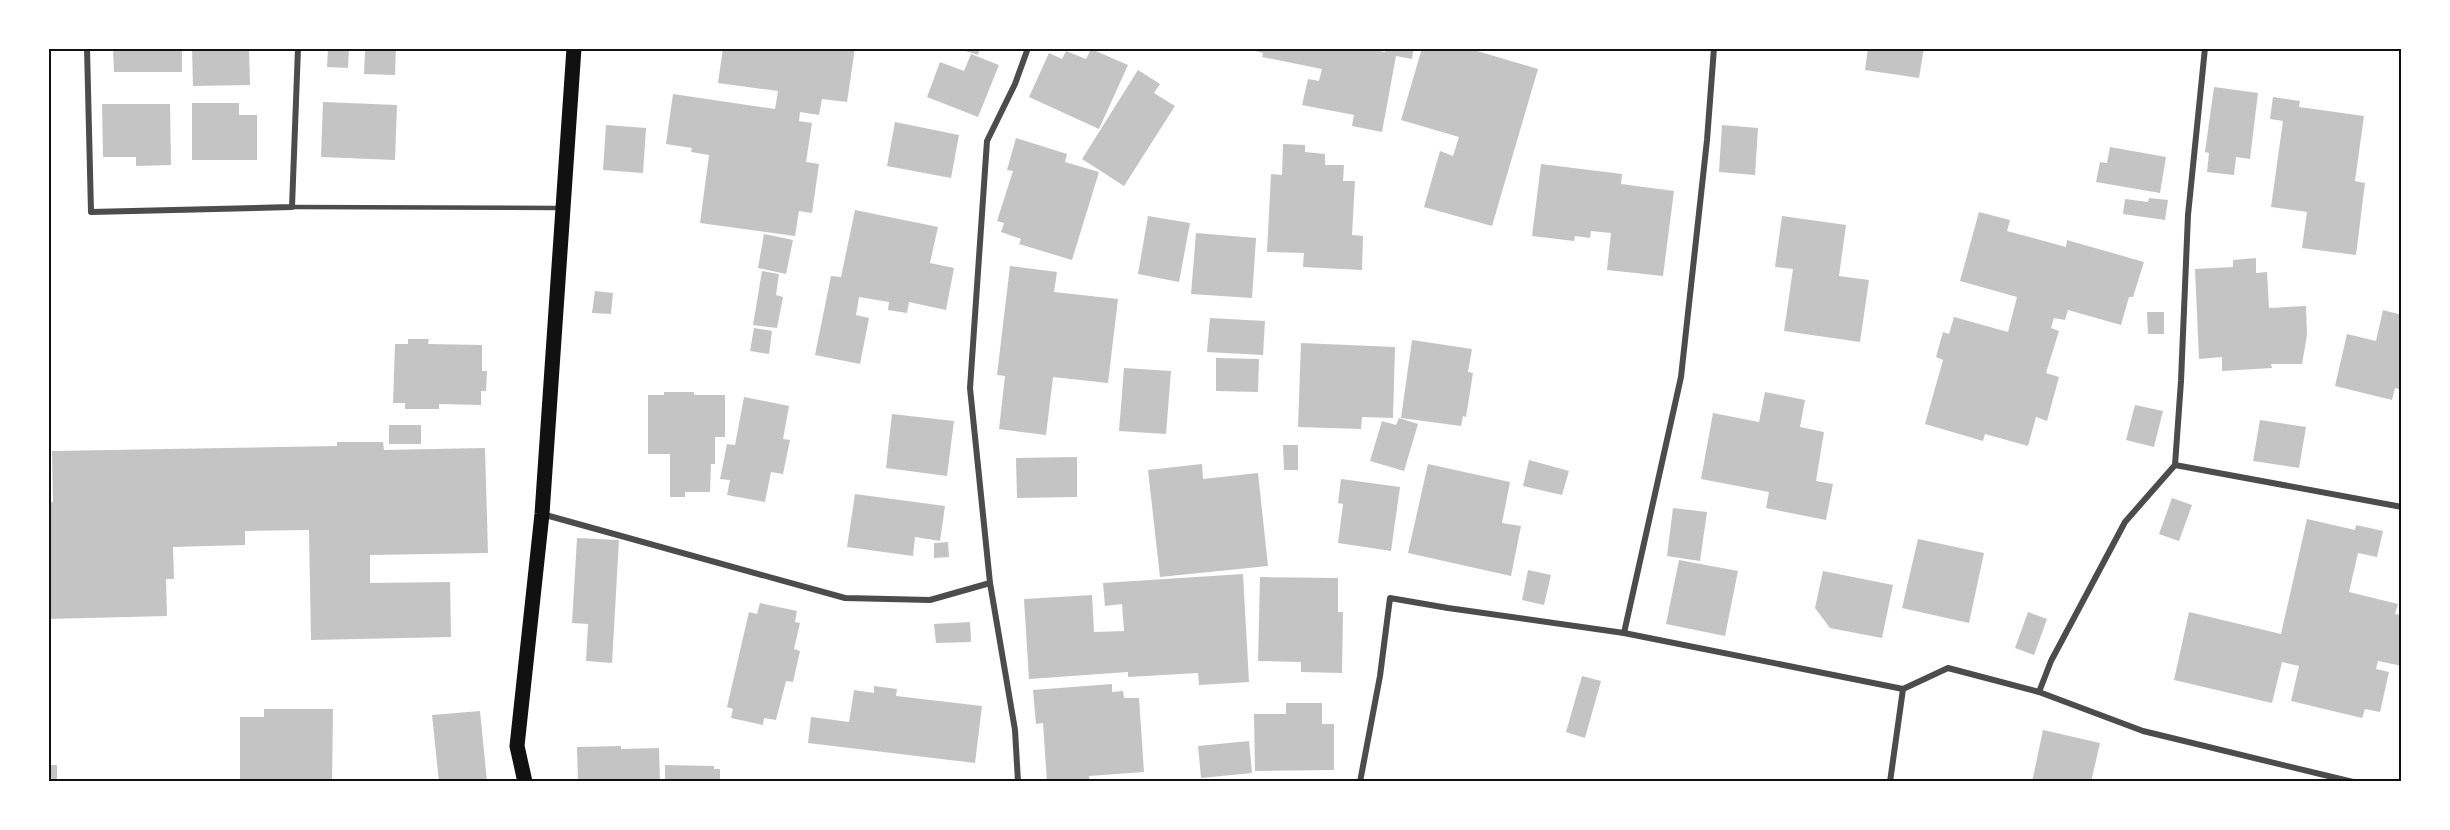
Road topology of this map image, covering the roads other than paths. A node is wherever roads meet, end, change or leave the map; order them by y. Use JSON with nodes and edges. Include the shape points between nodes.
{"nodes":[{"id":1,"x":87,"y":48,"type":"edge"},
{"id":2,"x":298,"y":48,"type":"edge"},
{"id":3,"x":574,"y":48,"type":"edge"},
{"id":4,"x":1028,"y":48,"type":"edge"},
{"id":5,"x":1714,"y":48,"type":"edge"},
{"id":6,"x":2205,"y":48,"type":"edge"},
{"id":7,"x":292,"y":207,"type":"junction"},
{"id":8,"x":562,"y":208,"type":"junction"},
{"id":9,"x":2175,"y":465,"type":"junction"},
{"id":10,"x":2402,"y":507,"type":"edge"},
{"id":11,"x":542,"y":514,"type":"junction"},
{"id":12,"x":990,"y":583,"type":"junction"},
{"id":13,"x":1624,"y":633,"type":"junction"},
{"id":14,"x":1903,"y":689,"type":"junction"},
{"id":15,"x":2039,"y":692,"type":"junction"},
{"id":16,"x":525,"y":782,"type":"edge"},
{"id":17,"x":1018,"y":782,"type":"edge"},
{"id":18,"x":1360,"y":782,"type":"edge"},
{"id":19,"x":1890,"y":782,"type":"edge"},
{"id":20,"x":2353,"y":782,"type":"edge"}],
"edges":[{"from":1,"to":7,"type":"street","via":[[91,212]]},
{"from":2,"to":7,"type":"street"},
{"from":3,"to":8,"type":"main road"},
{"from":4,"to":12,"type":"street","via":[[987,141],[970,388]]},
{"from":5,"to":13,"type":"street","via":[[1681,377]]},
{"from":6,"to":9,"type":"street","via":[[2188,215]]},
{"from":7,"to":8,"type":"lane"},
{"from":8,"to":11,"type":"main road"},
{"from":9,"to":10,"type":"street"},
{"from":9,"to":15,"type":"street","via":[[2125,522],[2051,661]]},
{"from":11,"to":12,"type":"street","via":[[845,598],[930,600]]},
{"from":11,"to":16,"type":"main road","via":[[517,746]]},
{"from":12,"to":17,"type":"street","via":[[1015,730]]},
{"from":13,"to":14,"type":"street"},
{"from":13,"to":18,"type":"street","via":[[1390,598]]},
{"from":14,"to":15,"type":"street","via":[[1948,668]]},
{"from":14,"to":19,"type":"street"},
{"from":15,"to":20,"type":"street","via":[[2144,731]]}]}
